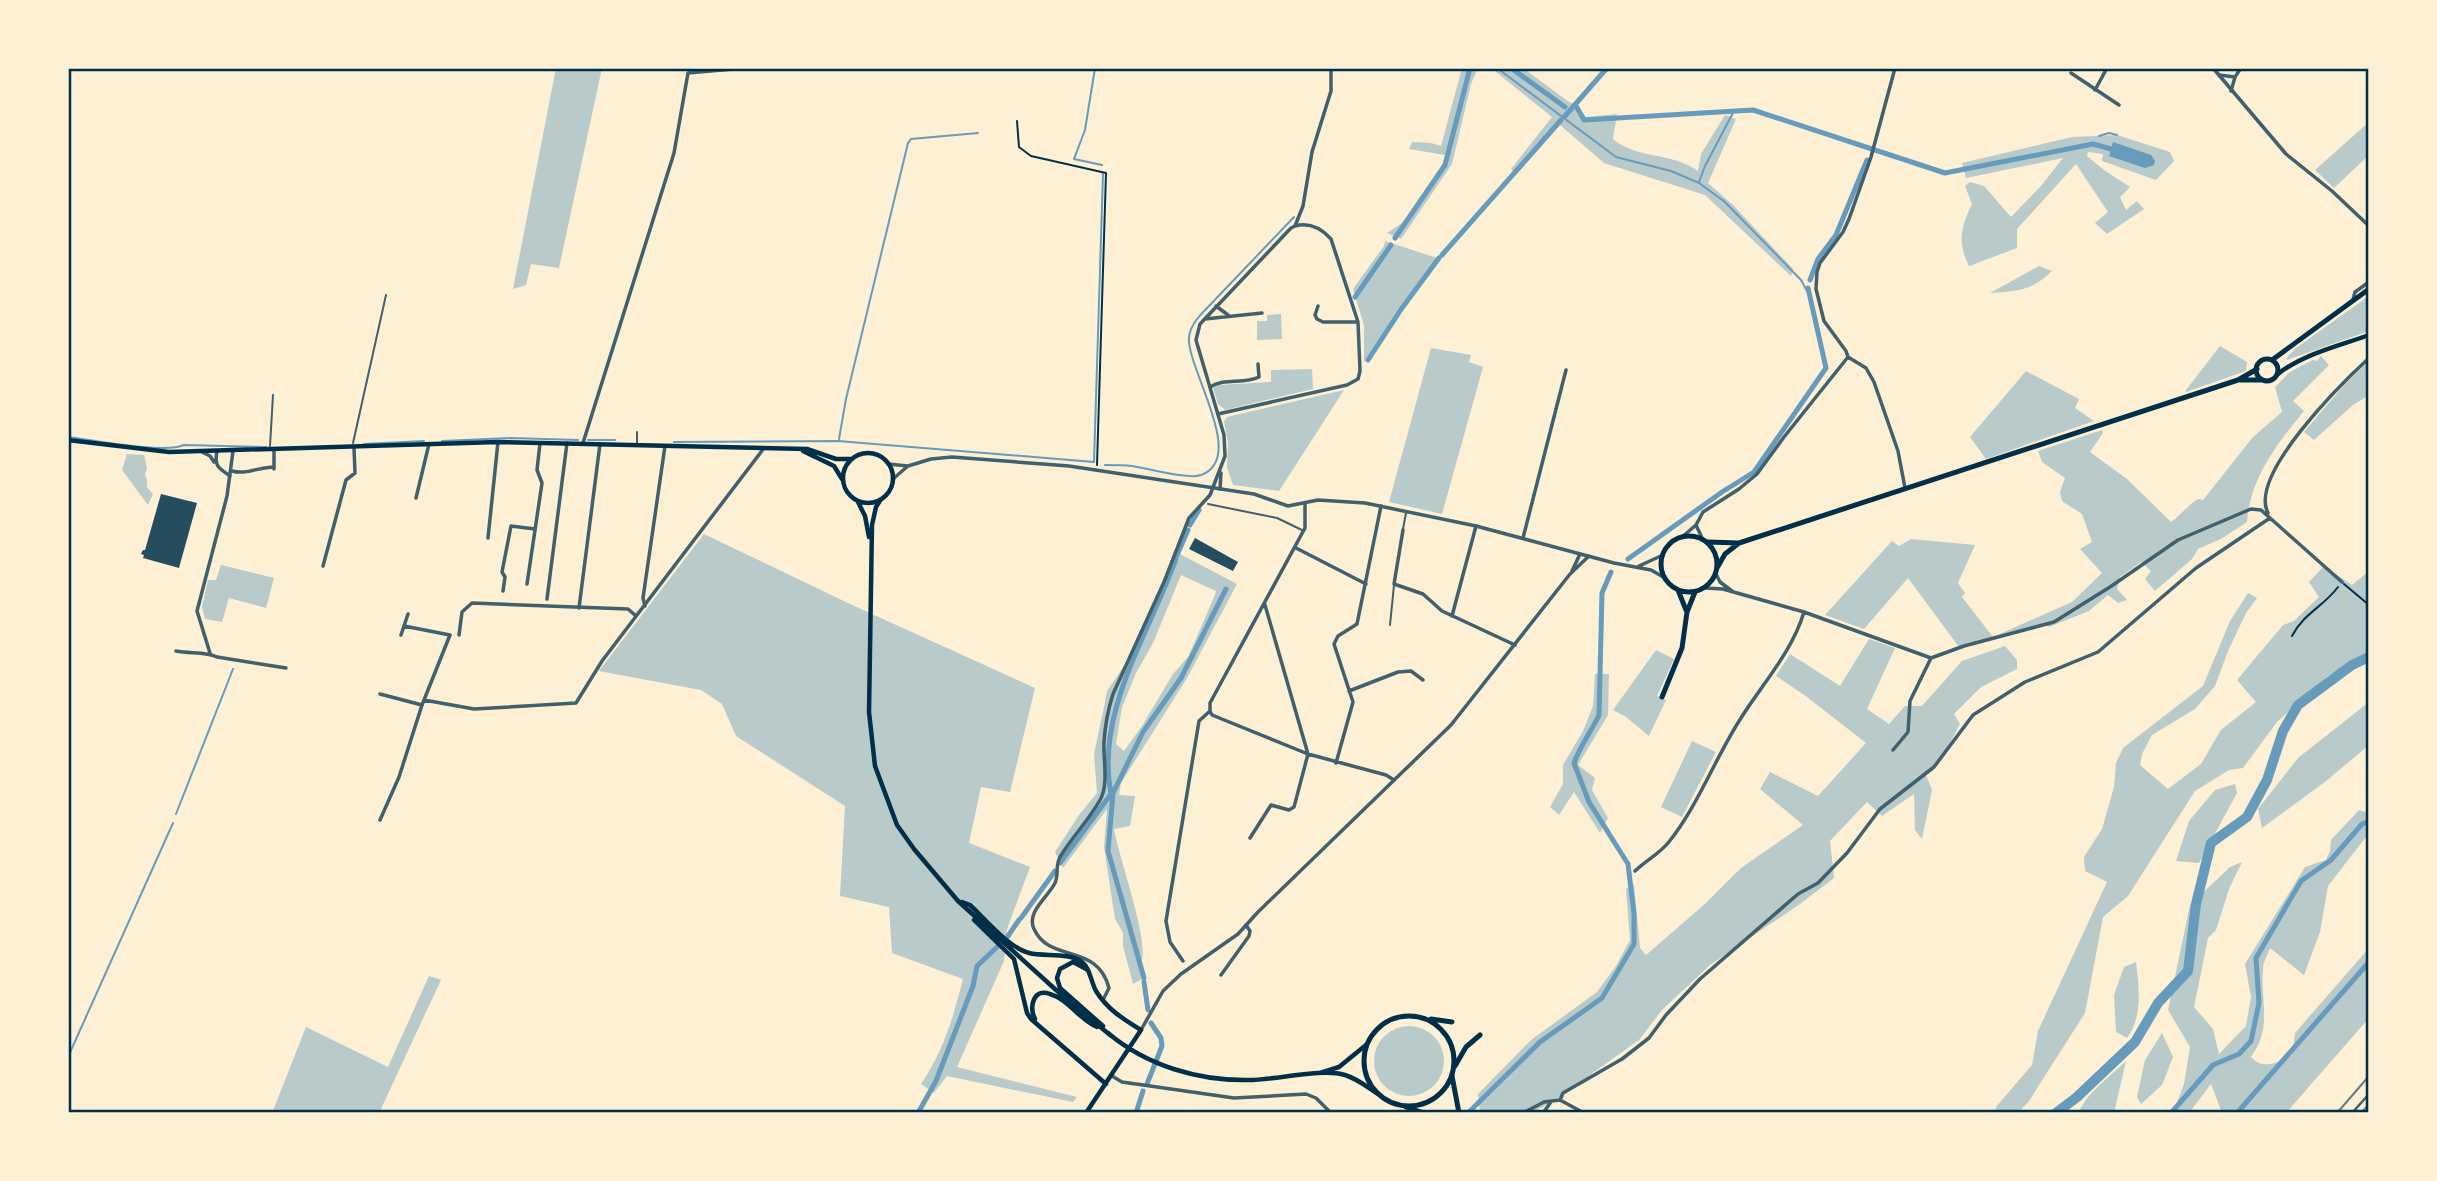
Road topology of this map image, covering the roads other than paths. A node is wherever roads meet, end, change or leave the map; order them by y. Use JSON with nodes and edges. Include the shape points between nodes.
{"nodes":[{"id":1,"x":745,"y":68,"type":"edge"},
{"id":2,"x":1331,"y":68,"type":"edge"},
{"id":3,"x":1895,"y":68,"type":"edge"},
{"id":4,"x":2107,"y":68,"type":"edge"},
{"id":5,"x":2213,"y":68,"type":"edge"},
{"id":6,"x":2241,"y":68,"type":"edge"},
{"id":7,"x":2071,"y":73,"type":"dead end"},
{"id":8,"x":2219,"y":75,"type":"junction"},
{"id":9,"x":2235,"y":77,"type":"junction"},
{"id":10,"x":2095,"y":90,"type":"junction"},
{"id":11,"x":2231,"y":91,"type":"junction"},
{"id":12,"x":2119,"y":105,"type":"dead end"},
{"id":13,"x":1295,"y":226,"type":"junction"},
{"id":14,"x":2369,"y":226,"type":"edge"},
{"id":15,"x":2369,"y":282,"type":"edge"},
{"id":16,"x":2369,"y":289,"type":"edge"},
{"id":17,"x":386,"y":295,"type":"dead end"},
{"id":18,"x":2353,"y":301,"type":"junction"},
{"id":19,"x":1216,"y":306,"type":"junction"},
{"id":20,"x":1318,"y":306,"type":"dead end"},
{"id":21,"x":1262,"y":313,"type":"dead end"},
{"id":22,"x":1228,"y":316,"type":"junction"},
{"id":23,"x":1204,"y":319,"type":"junction"},
{"id":24,"x":1358,"y":322,"type":"junction"},
{"id":25,"x":2369,"y":335,"type":"edge"},
{"id":26,"x":1848,"y":357,"type":"junction"},
{"id":27,"x":2369,"y":358,"type":"edge"},
{"id":28,"x":1258,"y":365,"type":"dead end"},
{"id":29,"x":2276,"y":366,"type":"junction"},
{"id":30,"x":2257,"y":369,"type":"junction"},
{"id":31,"x":1566,"y":370,"type":"dead end"},
{"id":32,"x":2238,"y":380,"type":"junction"},
{"id":33,"x":2262,"y":380,"type":"junction"},
{"id":34,"x":1210,"y":387,"type":"junction"},
{"id":35,"x":273,"y":395,"type":"dead end"},
{"id":36,"x":1218,"y":414,"type":"junction"},
{"id":37,"x":637,"y":432,"type":"dead end"},
{"id":38,"x":68,"y":440,"type":"edge"},
{"id":39,"x":498,"y":442,"type":"junction"},
{"id":40,"x":540,"y":443,"type":"junction"},
{"id":41,"x":566,"y":443,"type":"junction"},
{"id":42,"x":583,"y":443,"type":"junction"},
{"id":43,"x":429,"y":444,"type":"junction"},
{"id":44,"x":600,"y":444,"type":"junction"},
{"id":45,"x":637,"y":445,"type":"junction"},
{"id":46,"x":665,"y":446,"type":"junction"},
{"id":47,"x":353,"y":448,"type":"junction"},
{"id":48,"x":767,"y":448,"type":"junction"},
{"id":49,"x":799,"y":449,"type":"junction"},
{"id":50,"x":272,"y":450,"type":"junction"},
{"id":51,"x":200,"y":451,"type":"junction"},
{"id":52,"x":217,"y":451,"type":"junction"},
{"id":53,"x":233,"y":451,"type":"junction"},
{"id":54,"x":852,"y":459,"type":"junction"},
{"id":55,"x":215,"y":463,"type":"junction"},
{"id":56,"x":888,"y":464,"type":"junction"},
{"id":57,"x":908,"y":466,"type":"junction"},
{"id":58,"x":1220,"y":471,"type":"junction"},
{"id":59,"x":231,"y":474,"type":"junction"},
{"id":60,"x":891,"y":486,"type":"junction"},
{"id":61,"x":844,"y":487,"type":"junction"},
{"id":62,"x":1212,"y":488,"type":"junction"},
{"id":63,"x":1905,"y":488,"type":"junction"},
{"id":64,"x":1220,"y":489,"type":"junction"},
{"id":65,"x":416,"y":498,"type":"dead end"},
{"id":66,"x":881,"y":499,"type":"junction"},
{"id":67,"x":858,"y":501,"type":"junction"},
{"id":68,"x":1208,"y":504,"type":"dead end"},
{"id":69,"x":1306,"y":504,"type":"junction"},
{"id":70,"x":1381,"y":506,"type":"junction"},
{"id":71,"x":1406,"y":511,"type":"junction"},
{"id":72,"x":2270,"y":518,"type":"junction"},
{"id":73,"x":1696,"y":524,"type":"junction"},
{"id":74,"x":1476,"y":526,"type":"junction"},
{"id":75,"x":535,"y":529,"type":"junction"},
{"id":76,"x":1304,"y":530,"type":"junction"},
{"id":77,"x":1403,"y":530,"type":"joint"},
{"id":78,"x":1682,"y":537,"type":"junction"},
{"id":79,"x":488,"y":538,"type":"dead end"},
{"id":80,"x":1523,"y":538,"type":"junction"},
{"id":81,"x":1705,"y":541,"type":"junction"},
{"id":82,"x":1740,"y":544,"type":"junction"},
{"id":83,"x":1296,"y":548,"type":"junction"},
{"id":84,"x":871,"y":552,"type":"junction"},
{"id":85,"x":1580,"y":554,"type":"junction"},
{"id":86,"x":1662,"y":555,"type":"junction"},
{"id":87,"x":1589,"y":556,"type":"junction"},
{"id":88,"x":323,"y":566,"type":"dead end"},
{"id":89,"x":1637,"y":567,"type":"junction"},
{"id":90,"x":1716,"y":571,"type":"junction"},
{"id":91,"x":1570,"y":574,"type":"junction"},
{"id":92,"x":1665,"y":578,"type":"junction"},
{"id":93,"x":2342,"y":582,"type":"road end"},
{"id":94,"x":527,"y":584,"type":"dead end"},
{"id":95,"x":1366,"y":584,"type":"junction"},
{"id":96,"x":1394,"y":584,"type":"junction"},
{"id":97,"x":1704,"y":588,"type":"junction"},
{"id":98,"x":1678,"y":590,"type":"junction"},
{"id":99,"x":503,"y":591,"type":"dead end"},
{"id":100,"x":1695,"y":592,"type":"junction"},
{"id":101,"x":1734,"y":592,"type":"junction"},
{"id":102,"x":547,"y":598,"type":"dead end"},
{"id":103,"x":1265,"y":605,"type":"junction"},
{"id":104,"x":645,"y":606,"type":"junction"},
{"id":105,"x":579,"y":608,"type":"junction"},
{"id":106,"x":1687,"y":612,"type":"junction"},
{"id":107,"x":1804,"y":612,"type":"junction"},
{"id":108,"x":408,"y":614,"type":"dead end"},
{"id":109,"x":636,"y":616,"type":"junction"},
{"id":110,"x":1452,"y":616,"type":"junction"},
{"id":111,"x":1390,"y":625,"type":"dead end"},
{"id":112,"x":404,"y":626,"type":"junction"},
{"id":113,"x":401,"y":635,"type":"dead end"},
{"id":114,"x":459,"y":635,"type":"dead end"},
{"id":115,"x":1515,"y":645,"type":"junction"},
{"id":116,"x":176,"y":651,"type":"dead end"},
{"id":117,"x":210,"y":653,"type":"junction"},
{"id":118,"x":1931,"y":658,"type":"junction"},
{"id":119,"x":286,"y":668,"type":"dead end"},
{"id":120,"x":1423,"y":680,"type":"dead end"},
{"id":121,"x":1349,"y":691,"type":"junction"},
{"id":122,"x":380,"y":694,"type":"dead end"},
{"id":123,"x":1662,"y":697,"type":"dead end"},
{"id":124,"x":423,"y":702,"type":"junction"},
{"id":125,"x":1210,"y":711,"type":"junction"},
{"id":126,"x":1893,"y":750,"type":"dead end"},
{"id":127,"x":1308,"y":754,"type":"junction"},
{"id":128,"x":1336,"y":763,"type":"junction"},
{"id":129,"x":1394,"y":780,"type":"junction"},
{"id":130,"x":380,"y":820,"type":"dead end"},
{"id":131,"x":1250,"y":838,"type":"dead end"},
{"id":132,"x":1635,"y":870,"type":"dead end"},
{"id":133,"x":957,"y":901,"type":"junction"},
{"id":134,"x":1246,"y":925,"type":"junction"},
{"id":135,"x":1183,"y":961,"type":"dead end"},
{"id":136,"x":1088,"y":970,"type":"junction"},
{"id":137,"x":1220,"y":975,"type":"dead end"},
{"id":138,"x":1103,"y":1000,"type":"junction"},
{"id":139,"x":1424,"y":1018,"type":"junction"},
{"id":140,"x":1452,"y":1022,"type":"dead end"},
{"id":141,"x":1037,"y":1023,"type":"junction"},
{"id":142,"x":1103,"y":1030,"type":"junction"},
{"id":143,"x":1141,"y":1030,"type":"junction"},
{"id":144,"x":1110,"y":1035,"type":"junction"},
{"id":145,"x":1480,"y":1035,"type":"dead end"},
{"id":146,"x":1366,"y":1045,"type":"junction"},
{"id":147,"x":1453,"y":1072,"type":"junction"},
{"id":148,"x":1308,"y":1075,"type":"junction"},
{"id":149,"x":1112,"y":1076,"type":"junction"},
{"id":150,"x":1106,"y":1084,"type":"junction"},
{"id":151,"x":1378,"y":1094,"type":"junction"},
{"id":152,"x":2369,"y":1094,"type":"edge"},
{"id":153,"x":1560,"y":1100,"type":"junction"},
{"id":154,"x":1551,"y":1102,"type":"junction"},
{"id":155,"x":1406,"y":1107,"type":"junction"},
{"id":156,"x":2369,"y":1108,"type":"edge"},
{"id":157,"x":1086,"y":1113,"type":"edge"},
{"id":158,"x":1331,"y":1113,"type":"edge"},
{"id":159,"x":1424,"y":1113,"type":"edge"},
{"id":160,"x":1459,"y":1113,"type":"edge"},
{"id":161,"x":1523,"y":1113,"type":"edge"},
{"id":162,"x":1544,"y":1113,"type":"edge"},
{"id":163,"x":1584,"y":1113,"type":"edge"},
{"id":164,"x":2352,"y":1113,"type":"edge"},
{"id":165,"x":2364,"y":1113,"type":"edge"}],
"edges":[{"from":1,"to":42,"type":"street","via":[[688,73],[674,153]]},
{"from":2,"to":13,"type":"street","via":[[1332,91]]},
{"from":3,"to":26,"type":"street","via":[[1874,149],[1843,232],[1817,272],[1824,321]]},
{"from":4,"to":10,"type":"street"},
{"from":5,"to":8,"type":"street"},
{"from":6,"to":9,"type":"street"},
{"from":7,"to":10,"type":"street"},
{"from":8,"to":9,"type":"street"},
{"from":8,"to":11,"type":"street"},
{"from":9,"to":11,"type":"street"},
{"from":10,"to":12,"type":"street"},
{"from":11,"to":14,"type":"street","via":[[2286,153]]},
{"from":13,"to":19,"type":"street"},
{"from":13,"to":24,"type":"street","via":[[1314,226],[1331,239]]},
{"from":15,"to":18,"type":"street","via":[[2355,292]]},
{"from":16,"to":18,"type":"main road"},
{"from":17,"to":47,"type":"lane"},
{"from":18,"to":29,"type":"main road","via":[[2287,348]]},
{"from":19,"to":22,"type":"street"},
{"from":19,"to":23,"type":"street"},
{"from":20,"to":24,"type":"street","via":[[1317,320]]},
{"from":21,"to":22,"type":"street"},
{"from":22,"to":23,"type":"street"},
{"from":23,"to":34,"type":"street","via":[[1196,340]]},
{"from":24,"to":36,"type":"street","via":[[1360,371],[1353,383]]},
{"from":25,"to":29,"type":"main road","via":[[2285,368]]},
{"from":26,"to":63,"type":"street","via":[[1866,368],[1874,382]]},
{"from":26,"to":73,"type":"street","via":[[1757,474],[1703,512]]},
{"from":27,"to":72,"type":"street","via":[[2322,407],[2274,469],[2264,495]]},
{"from":28,"to":34,"type":"street","via":[[1259,377]]},
{"from":29,"to":30,"type":"main road","via":[[2261,361]]},
{"from":29,"to":33,"type":"main road","via":[[2271,380]]},
{"from":30,"to":32,"type":"main road"},
{"from":30,"to":33,"type":"main road"},
{"from":31,"to":80,"type":"street"},
{"from":32,"to":33,"type":"main road"},
{"from":32,"to":63,"type":"main road"},
{"from":34,"to":36,"type":"street"},
{"from":35,"to":50,"type":"lane"},
{"from":36,"to":58,"type":"street","via":[[1226,448]]},
{"from":37,"to":45,"type":"lane"},
{"from":38,"to":51,"type":"main road","via":[[169,452]]},
{"from":39,"to":40,"type":"main road"},
{"from":39,"to":43,"type":"main road"},
{"from":39,"to":79,"type":"street"},
{"from":40,"to":41,"type":"main road"},
{"from":40,"to":75,"type":"street","via":[[537,470],[542,484]]},
{"from":41,"to":42,"type":"main road"},
{"from":41,"to":102,"type":"street"},
{"from":42,"to":44,"type":"main road"},
{"from":43,"to":47,"type":"main road"},
{"from":43,"to":65,"type":"street"},
{"from":44,"to":45,"type":"main road"},
{"from":44,"to":105,"type":"street"},
{"from":45,"to":46,"type":"main road"},
{"from":46,"to":48,"type":"main road"},
{"from":46,"to":104,"type":"street"},
{"from":47,"to":50,"type":"main road"},
{"from":47,"to":88,"type":"street","via":[[355,473],[346,480]]},
{"from":48,"to":49,"type":"main road"},
{"from":48,"to":104,"type":"street"},
{"from":49,"to":54,"type":"main road"},
{"from":49,"to":61,"type":"main road","via":[[834,466]]},
{"from":50,"to":53,"type":"main road"},
{"from":50,"to":59,"type":"street","via":[[274,469]]},
{"from":51,"to":52,"type":"main road"},
{"from":51,"to":55,"type":"street"},
{"from":52,"to":53,"type":"main road"},
{"from":52,"to":55,"type":"street"},
{"from":53,"to":59,"type":"street"},
{"from":54,"to":56,"type":"main road","via":[[875,454]]},
{"from":54,"to":61,"type":"main road","via":[[843,472]]},
{"from":55,"to":59,"type":"street"},
{"from":56,"to":57,"type":"street"},
{"from":56,"to":60,"type":"main road"},
{"from":57,"to":60,"type":"street"},
{"from":57,"to":62,"type":"street","via":[[952,457],[1097,469]]},
{"from":58,"to":62,"type":"street"},
{"from":58,"to":64,"type":"street"},
{"from":59,"to":117,"type":"street","via":[[197,611]]},
{"from":60,"to":66,"type":"main road"},
{"from":61,"to":67,"type":"main road"},
{"from":62,"to":64,"type":"street"},
{"from":62,"to":138,"type":"street","via":[[1189,518],[1113,694],[1104,743],[1104,793],[1059,859],[1055,882],[1031,917],[1037,935],[1048,946],[1075,953],[1097,968],[1110,988]]},
{"from":63,"to":82,"type":"main road"},
{"from":64,"to":69,"type":"street","via":[[1288,506]]},
{"from":66,"to":67,"type":"main road"},
{"from":66,"to":84,"type":"main road","via":[[872,524]]},
{"from":67,"to":84,"type":"main road"},
{"from":68,"to":76,"type":"lane","via":[[1277,518]]},
{"from":69,"to":70,"type":"street","via":[[1323,500]]},
{"from":69,"to":76,"type":"street"},
{"from":70,"to":71,"type":"street"},
{"from":70,"to":95,"type":"street"},
{"from":71,"to":74,"type":"street"},
{"from":71,"to":77,"type":"lane"},
{"from":72,"to":93,"type":"street"},
{"from":72,"to":118,"type":"street","via":[[2251,509],[2219,522],[2178,540],[2053,622]]},
{"from":72,"to":153,"type":"street","via":[[2196,568],[2098,652],[2025,682],[1973,715],[1934,767],[1880,809],[1818,883],[1798,894],[1700,979],[1649,1038],[1563,1093]]},
{"from":73,"to":78,"type":"street"},
{"from":73,"to":81,"type":"street"},
{"from":74,"to":80,"type":"street"},
{"from":74,"to":110,"type":"street"},
{"from":75,"to":94,"type":"street"},
{"from":75,"to":99,"type":"street","via":[[511,526]]},
{"from":76,"to":83,"type":"street"},
{"from":77,"to":96,"type":"street"},
{"from":78,"to":81,"type":"main road"},
{"from":78,"to":86,"type":"main road"},
{"from":80,"to":85,"type":"street"},
{"from":81,"to":82,"type":"main road"},
{"from":81,"to":90,"type":"main road","via":[[1713,549]]},
{"from":82,"to":90,"type":"main road","via":[[1725,554]]},
{"from":83,"to":95,"type":"street"},
{"from":83,"to":103,"type":"street"},
{"from":84,"to":133,"type":"main road","via":[[869,712],[875,766],[897,825]]},
{"from":85,"to":87,"type":"street"},
{"from":85,"to":91,"type":"street"},
{"from":86,"to":89,"type":"street"},
{"from":86,"to":92,"type":"main road"},
{"from":87,"to":89,"type":"street"},
{"from":87,"to":91,"type":"street"},
{"from":89,"to":92,"type":"street"},
{"from":90,"to":97,"type":"main road"},
{"from":90,"to":101,"type":"street","via":[[1720,582]]},
{"from":91,"to":115,"type":"street"},
{"from":92,"to":98,"type":"main road"},
{"from":95,"to":121,"type":"street","via":[[1357,624],[1334,644]]},
{"from":96,"to":110,"type":"street","via":[[1423,594]]},
{"from":96,"to":111,"type":"lane"},
{"from":97,"to":100,"type":"main road"},
{"from":97,"to":101,"type":"street"},
{"from":98,"to":100,"type":"main road"},
{"from":98,"to":106,"type":"main road"},
{"from":100,"to":106,"type":"main road"},
{"from":101,"to":107,"type":"street"},
{"from":103,"to":125,"type":"street","via":[[1210,703]]},
{"from":103,"to":127,"type":"street"},
{"from":104,"to":109,"type":"street"},
{"from":105,"to":109,"type":"street","via":[[628,610]]},
{"from":105,"to":114,"type":"street","via":[[472,603],[462,612]]},
{"from":106,"to":123,"type":"main road","via":[[1682,648]]},
{"from":107,"to":118,"type":"street"},
{"from":107,"to":132,"type":"street","via":[[1782,657],[1667,844]]},
{"from":108,"to":112,"type":"street"},
{"from":109,"to":124,"type":"street","via":[[576,703],[474,709]]},
{"from":110,"to":115,"type":"street"},
{"from":112,"to":113,"type":"street"},
{"from":112,"to":124,"type":"street","via":[[450,635]]},
{"from":115,"to":129,"type":"street","via":[[1451,725]]},
{"from":116,"to":117,"type":"street"},
{"from":117,"to":119,"type":"street"},
{"from":118,"to":126,"type":"street","via":[[1910,701],[1908,732]]},
{"from":120,"to":121,"type":"street","via":[[1411,671],[1398,672]]},
{"from":121,"to":128,"type":"street","via":[[1353,702]]},
{"from":122,"to":124,"type":"street"},
{"from":124,"to":130,"type":"street"},
{"from":125,"to":127,"type":"street"},
{"from":125,"to":135,"type":"street","via":[[1199,721],[1166,921],[1170,943]]},
{"from":127,"to":128,"type":"street"},
{"from":127,"to":131,"type":"street","via":[[1294,807],[1271,805]]},
{"from":128,"to":129,"type":"street"},
{"from":129,"to":134,"type":"street"},
{"from":133,"to":136,"type":"main road","via":[[970,905],[1018,949],[1077,959]]},
{"from":133,"to":141,"type":"main road","via":[[1014,959],[1027,1013]]},
{"from":133,"to":142,"type":"main road"},
{"from":134,"to":137,"type":"street","via":[[1249,936]]},
{"from":134,"to":143,"type":"street","via":[[1163,991]]},
{"from":136,"to":138,"type":"main road"},
{"from":136,"to":144,"type":"main road","via":[[1073,962],[1060,969],[1060,988]]},
{"from":138,"to":143,"type":"main road"},
{"from":139,"to":140,"type":"main road"},
{"from":139,"to":146,"type":"main road","via":[[1398,1016],[1386,1021]]},
{"from":139,"to":147,"type":"main road","via":[[1445,1032],[1454,1056]]},
{"from":141,"to":142,"type":"main road","via":[[1031,1012],[1033,999],[1046,992]]},
{"from":141,"to":150,"type":"main road"},
{"from":142,"to":144,"type":"main road"},
{"from":143,"to":149,"type":"main road"},
{"from":144,"to":148,"type":"main road","via":[[1166,1066],[1196,1075],[1248,1080]]},
{"from":145,"to":147,"type":"main road","via":[[1466,1047]]},
{"from":146,"to":148,"type":"main road","via":[[1339,1067]]},
{"from":146,"to":151,"type":"main road","via":[[1364,1071]]},
{"from":147,"to":155,"type":"main road","via":[[1434,1099]]},
{"from":147,"to":160,"type":"main road"},
{"from":148,"to":151,"type":"main road","via":[[1349,1076]]},
{"from":149,"to":150,"type":"main road"},
{"from":149,"to":158,"type":"street","via":[[1122,1082],[1224,1097],[1306,1094]]},
{"from":150,"to":157,"type":"main road"},
{"from":151,"to":155,"type":"main road"},
{"from":152,"to":164,"type":"street"},
{"from":153,"to":154,"type":"street"},
{"from":153,"to":163,"type":"street"},
{"from":154,"to":161,"type":"street"},
{"from":154,"to":162,"type":"street"},
{"from":155,"to":159,"type":"main road"},
{"from":156,"to":165,"type":"street"}]}
